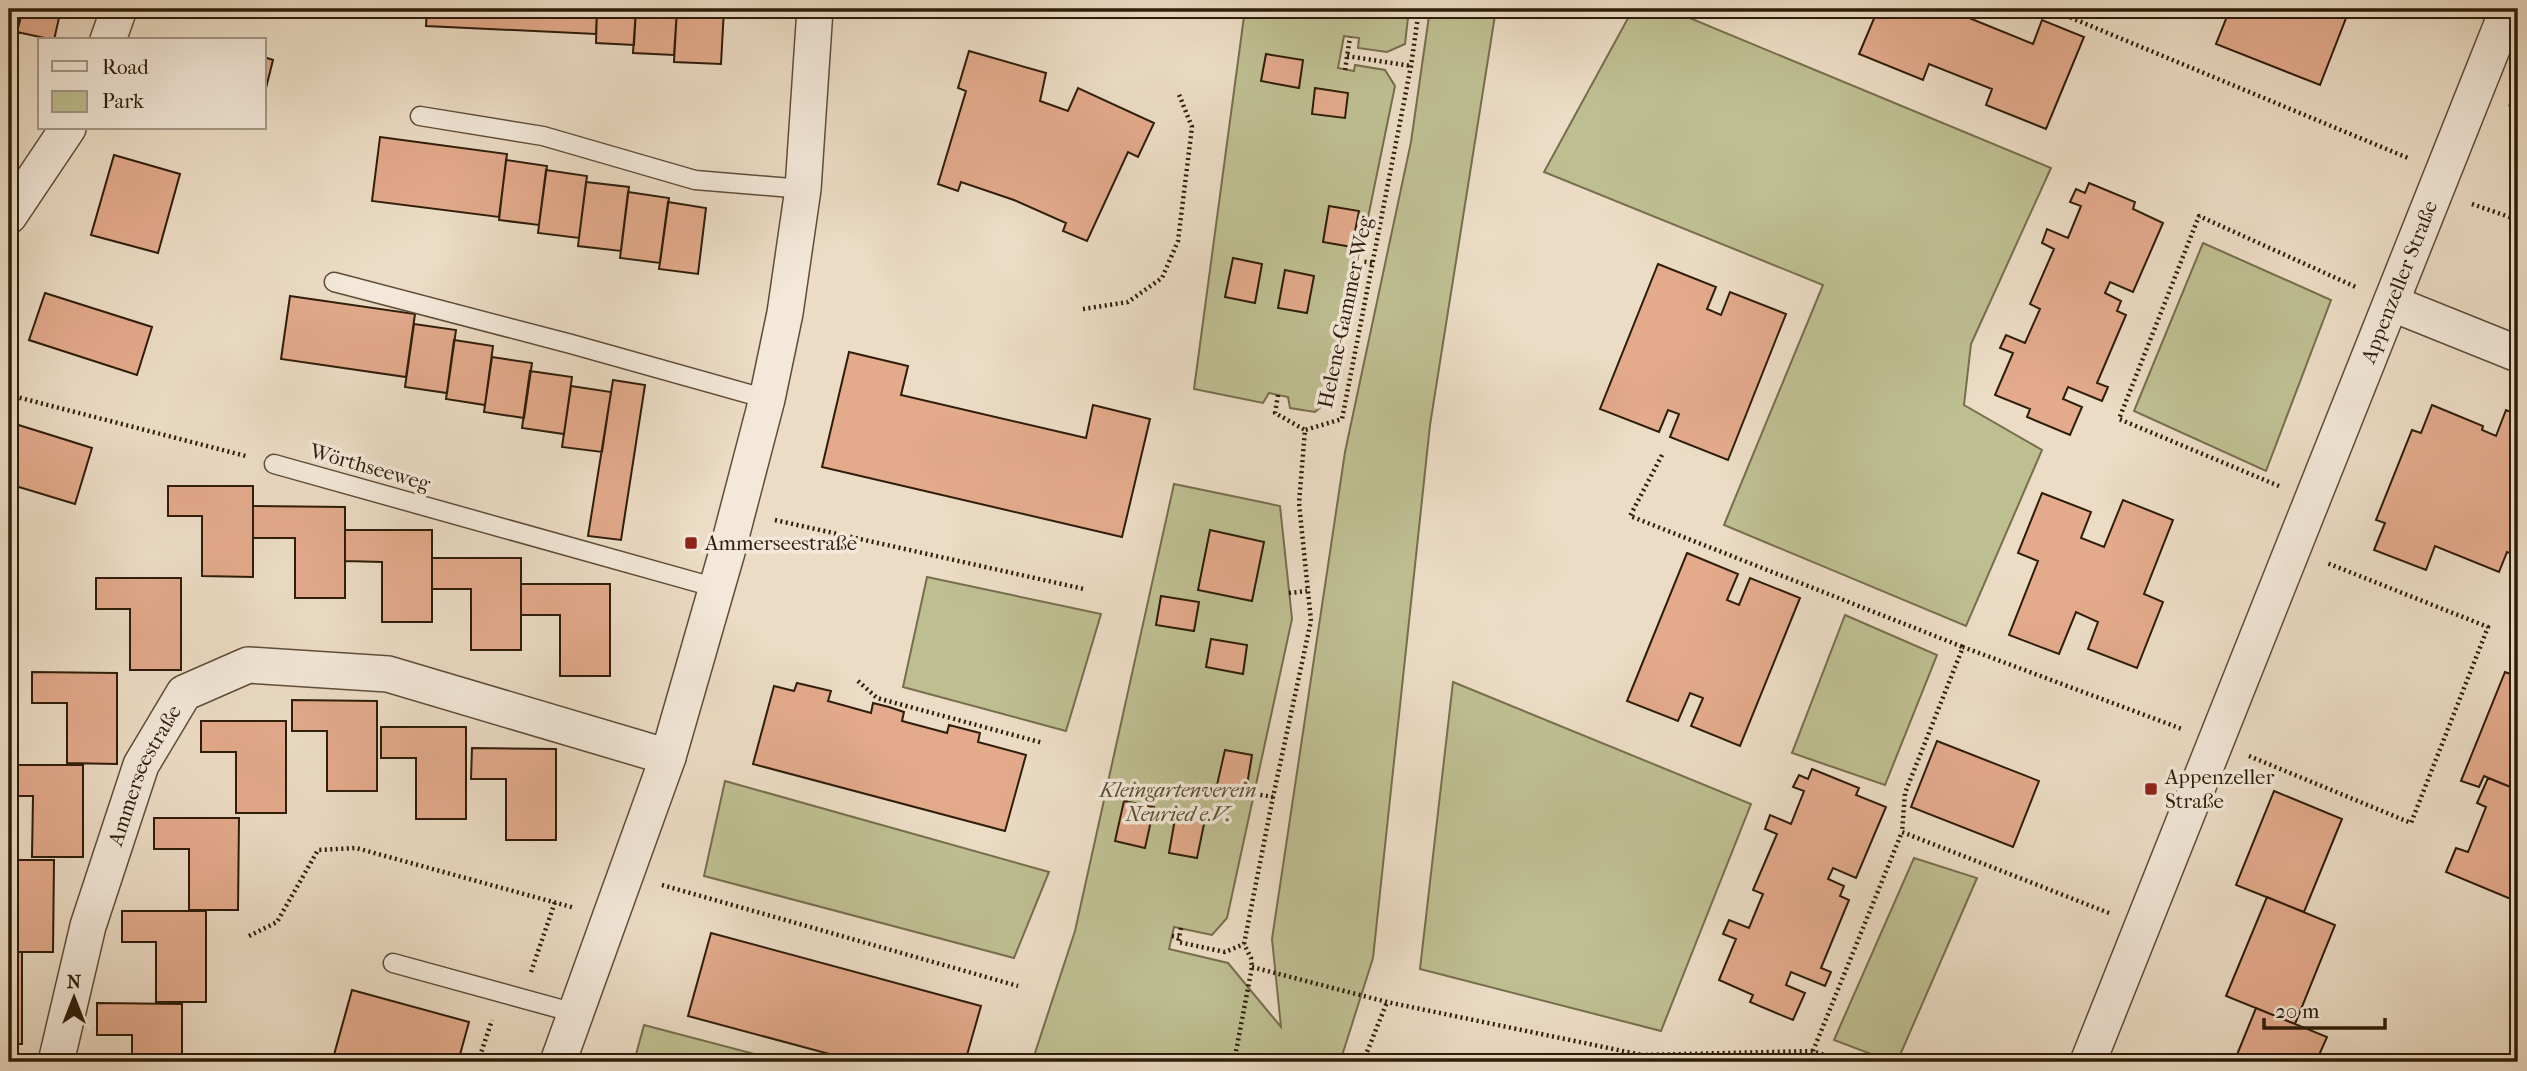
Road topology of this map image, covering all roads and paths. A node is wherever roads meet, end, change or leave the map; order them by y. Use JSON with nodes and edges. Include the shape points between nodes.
{"nodes":[{"id":1,"x":119,"y":9,"type":"edge"},
{"id":2,"x":815,"y":9,"type":"edge"},
{"id":3,"x":1419,"y":9,"type":"edge"},
{"id":4,"x":2050,"y":9,"type":"edge"},
{"id":5,"x":2508,"y":9,"type":"edge"},
{"id":6,"x":1350,"y":37,"type":"dead end"},
{"id":7,"x":108,"y":38,"type":"edge"},
{"id":8,"x":1344,"y":59,"type":"junction"},
{"id":9,"x":1411,"y":66,"type":"junction"},
{"id":10,"x":1345,"y":70,"type":"dead end"},
{"id":11,"x":1178,"y":92,"type":"dead end"},
{"id":12,"x":420,"y":116,"type":"dead end"},
{"id":13,"x":67,"y":130,"type":"edge"},
{"id":14,"x":2439,"y":182,"type":"junction"},
{"id":15,"x":803,"y":189,"type":"junction"},
{"id":16,"x":9,"y":216,"type":"edge"},
{"id":17,"x":2518,"y":220,"type":"edge"},
{"id":18,"x":1359,"y":261,"type":"dead end"},
{"id":19,"x":1373,"y":263,"type":"junction"},
{"id":20,"x":334,"y":282,"type":"dead end"},
{"id":21,"x":2391,"y":303,"type":"junction"},
{"id":22,"x":1083,"y":309,"type":"dead end"},
{"id":23,"x":2518,"y":354,"type":"edge"},
{"id":24,"x":9,"y":395,"type":"edge"},
{"id":25,"x":1278,"y":395,"type":"dead end"},
{"id":26,"x":766,"y":399,"type":"junction"},
{"id":27,"x":1305,"y":429,"type":"junction"},
{"id":28,"x":1662,"y":455,"type":"dead end"},
{"id":29,"x":274,"y":464,"type":"joint"},
{"id":30,"x":2312,"y":500,"type":"junction"},
{"id":31,"x":737,"y":512,"type":"junction"},
{"id":32,"x":717,"y":588,"type":"junction"},
{"id":33,"x":1084,"y":589,"type":"dead end"},
{"id":34,"x":1307,"y":591,"type":"junction"},
{"id":35,"x":1289,"y":593,"type":"dead end"},
{"id":36,"x":1963,"y":647,"type":"dead end"},
{"id":37,"x":858,"y":681,"type":"dead end"},
{"id":38,"x":1043,"y":743,"type":"dead end"},
{"id":39,"x":668,"y":757,"type":"junction"},
{"id":40,"x":1255,"y":794,"type":"dead end"},
{"id":41,"x":1273,"y":797,"type":"junction"},
{"id":42,"x":1902,"y":832,"type":"dead end"},
{"id":43,"x":625,"y":874,"type":"junction"},
{"id":44,"x":610,"y":917,"type":"junction"},
{"id":45,"x":1181,"y":928,"type":"dead end"},
{"id":46,"x":248,"y":936,"type":"dead end"},
{"id":47,"x":1172,"y":936,"type":"dead end"},
{"id":48,"x":1179,"y":940,"type":"junction"},
{"id":49,"x":1244,"y":944,"type":"junction"},
{"id":50,"x":393,"y":963,"type":"dead end"},
{"id":51,"x":1252,"y":967,"type":"junction"},
{"id":52,"x":1018,"y":986,"type":"dead end"},
{"id":53,"x":1387,"y":1002,"type":"junction"},
{"id":54,"x":575,"y":1013,"type":"junction"},
{"id":55,"x":1813,"y":1051,"type":"junction"},
{"id":56,"x":1643,"y":1055,"type":"junction"},
{"id":57,"x":56,"y":1062,"type":"edge"},
{"id":58,"x":558,"y":1062,"type":"edge"},
{"id":59,"x":1234,"y":1062,"type":"edge"},
{"id":60,"x":1363,"y":1062,"type":"edge"},
{"id":61,"x":1640,"y":1062,"type":"edge"},
{"id":62,"x":1843,"y":1062,"type":"edge"},
{"id":63,"x":2088,"y":1062,"type":"edge"}],
"edges":[{"from":1,"to":7,"type":"street"},
{"from":2,"to":15,"type":"street"},
{"from":3,"to":9,"type":"path","name":"Helene-Gammer-Weg"},
{"from":4,"to":14,"type":"path"},
{"from":5,"to":14,"type":"street","name":"Appenzeller Straße"},
{"from":6,"to":8,"type":"path"},
{"from":8,"to":9,"type":"path"},
{"from":8,"to":10,"type":"path"},
{"from":9,"to":19,"type":"path","name":"Helene-Gammer-Weg"},
{"from":11,"to":22,"type":"path","via":[[1192,127],[1178,240],[1162,278],[1128,302]]},
{"from":12,"to":15,"type":"lane","via":[[543,136],[695,180]]},
{"from":13,"to":16,"type":"street"},
{"from":14,"to":17,"type":"path"},
{"from":14,"to":21,"type":"street","name":"Appenzeller Straße"},
{"from":15,"to":26,"type":"street","via":[[785,313]]},
{"from":18,"to":19,"type":"path"},
{"from":19,"to":27,"type":"path","name":"Helene-Gammer-Weg","via":[[1342,419]]},
{"from":20,"to":26,"type":"lane"},
{"from":21,"to":23,"type":"street"},
{"from":21,"to":30,"type":"street","name":"Appenzeller Straße"},
{"from":21,"to":30,"type":"path","via":[[2199,216],[2119,419]]},
{"from":24,"to":29,"type":"path"},
{"from":25,"to":27,"type":"path","via":[[1275,413]]},
{"from":26,"to":31,"type":"street"},
{"from":27,"to":34,"type":"path","name":"Helene-Gammer-Weg","via":[[1299,503]]},
{"from":28,"to":36,"type":"path","via":[[1630,516]]},
{"from":29,"to":32,"type":"lane","name":"Wörthseeweg"},
{"from":30,"to":63,"type":"street","name":"Appenzeller Straße"},
{"from":31,"to":32,"type":"street"},
{"from":31,"to":33,"type":"path"},
{"from":32,"to":39,"type":"street"},
{"from":34,"to":35,"type":"path"},
{"from":34,"to":41,"type":"path","name":"Helene-Gammer-Weg","via":[[1311,621]]},
{"from":37,"to":38,"type":"path","via":[[877,698]]},
{"from":39,"to":43,"type":"street"},
{"from":39,"to":57,"type":"street","name":"Ammerseestraße","via":[[388,674],[248,665],[184,693],[141,765],[88,926]]},
{"from":40,"to":41,"type":"path"},
{"from":41,"to":49,"type":"path","name":"Helene-Gammer-Weg"},
{"from":42,"to":55,"type":"path"},
{"from":43,"to":44,"type":"street"},
{"from":43,"to":52,"type":"path"},
{"from":44,"to":46,"type":"path","via":[[356,848],[318,850],[277,922]]},
{"from":44,"to":54,"type":"street"},
{"from":45,"to":48,"type":"path"},
{"from":47,"to":48,"type":"path"},
{"from":48,"to":49,"type":"path","via":[[1225,952]]},
{"from":49,"to":51,"type":"path"},
{"from":50,"to":54,"type":"lane"},
{"from":51,"to":53,"type":"path"},
{"from":51,"to":59,"type":"path"},
{"from":53,"to":56,"type":"path"},
{"from":53,"to":60,"type":"path"},
{"from":54,"to":58,"type":"street"},
{"from":55,"to":56,"type":"path"},
{"from":55,"to":62,"type":"path"},
{"from":56,"to":61,"type":"path"}]}
